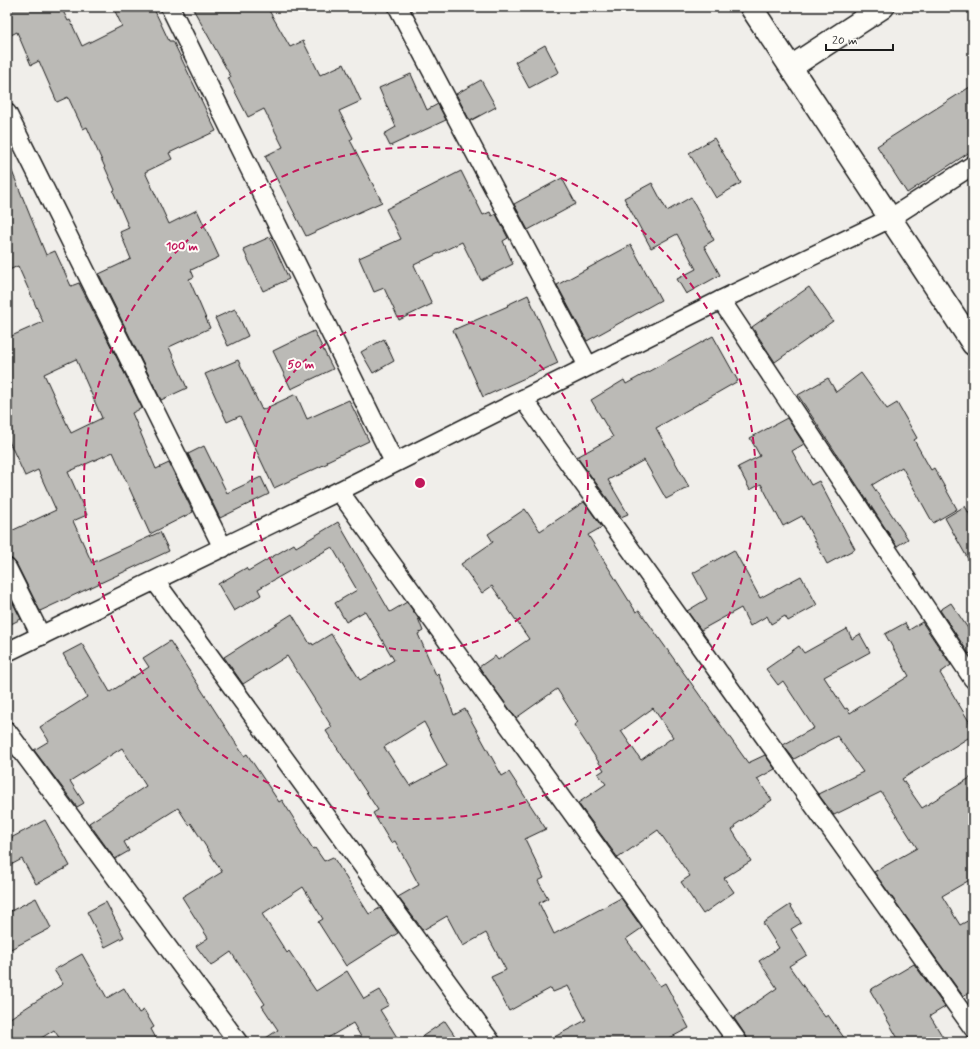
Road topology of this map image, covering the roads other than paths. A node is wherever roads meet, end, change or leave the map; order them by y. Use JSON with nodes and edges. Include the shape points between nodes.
{"nodes":[{"id":1,"x":170,"y":7,"type":"edge"},
{"id":2,"x":398,"y":7,"type":"edge"},
{"id":3,"x":751,"y":7,"type":"edge"},
{"id":4,"x":883,"y":7,"type":"edge"},
{"id":5,"x":791,"y":67,"type":"junction"},
{"id":6,"x":7,"y":113,"type":"edge"},
{"id":7,"x":973,"y":165,"type":"edge"},
{"id":8,"x":889,"y":219,"type":"junction"},
{"id":9,"x":721,"y":300,"type":"junction"},
{"id":10,"x":970,"y":333,"type":"edge"},
{"id":11,"x":588,"y":366,"type":"junction"},
{"id":12,"x":523,"y":399,"type":"junction"},
{"id":13,"x":394,"y":462,"type":"junction"},
{"id":14,"x":339,"y":491,"type":"junction"},
{"id":15,"x":223,"y":548,"type":"junction"},
{"id":16,"x":7,"y":568,"type":"edge"},
{"id":17,"x":155,"y":580,"type":"junction"},
{"id":18,"x":41,"y":636,"type":"junction"},
{"id":19,"x":7,"y":652,"type":"edge"},
{"id":20,"x":973,"y":679,"type":"edge"},
{"id":21,"x":7,"y":731,"type":"edge"},
{"id":22,"x":973,"y":1028,"type":"edge"},
{"id":23,"x":238,"y":1042,"type":"edge"},
{"id":24,"x":491,"y":1042,"type":"edge"},
{"id":25,"x":738,"y":1042,"type":"edge"}],
"edges":[{"from":1,"to":13,"type":"street"},
{"from":2,"to":11,"type":"street"},
{"from":3,"to":5,"type":"street"},
{"from":4,"to":5,"type":"street"},
{"from":5,"to":8,"type":"street"},
{"from":6,"to":15,"type":"street"},
{"from":7,"to":8,"type":"street"},
{"from":8,"to":9,"type":"street"},
{"from":8,"to":10,"type":"street"},
{"from":9,"to":11,"type":"street"},
{"from":9,"to":20,"type":"street"},
{"from":11,"to":12,"type":"street"},
{"from":12,"to":13,"type":"street"},
{"from":12,"to":22,"type":"street"},
{"from":13,"to":14,"type":"street"},
{"from":14,"to":15,"type":"street"},
{"from":14,"to":25,"type":"street"},
{"from":15,"to":17,"type":"street"},
{"from":16,"to":18,"type":"street"},
{"from":17,"to":18,"type":"street"},
{"from":17,"to":24,"type":"street"},
{"from":18,"to":19,"type":"street"},
{"from":21,"to":23,"type":"street"}]}
